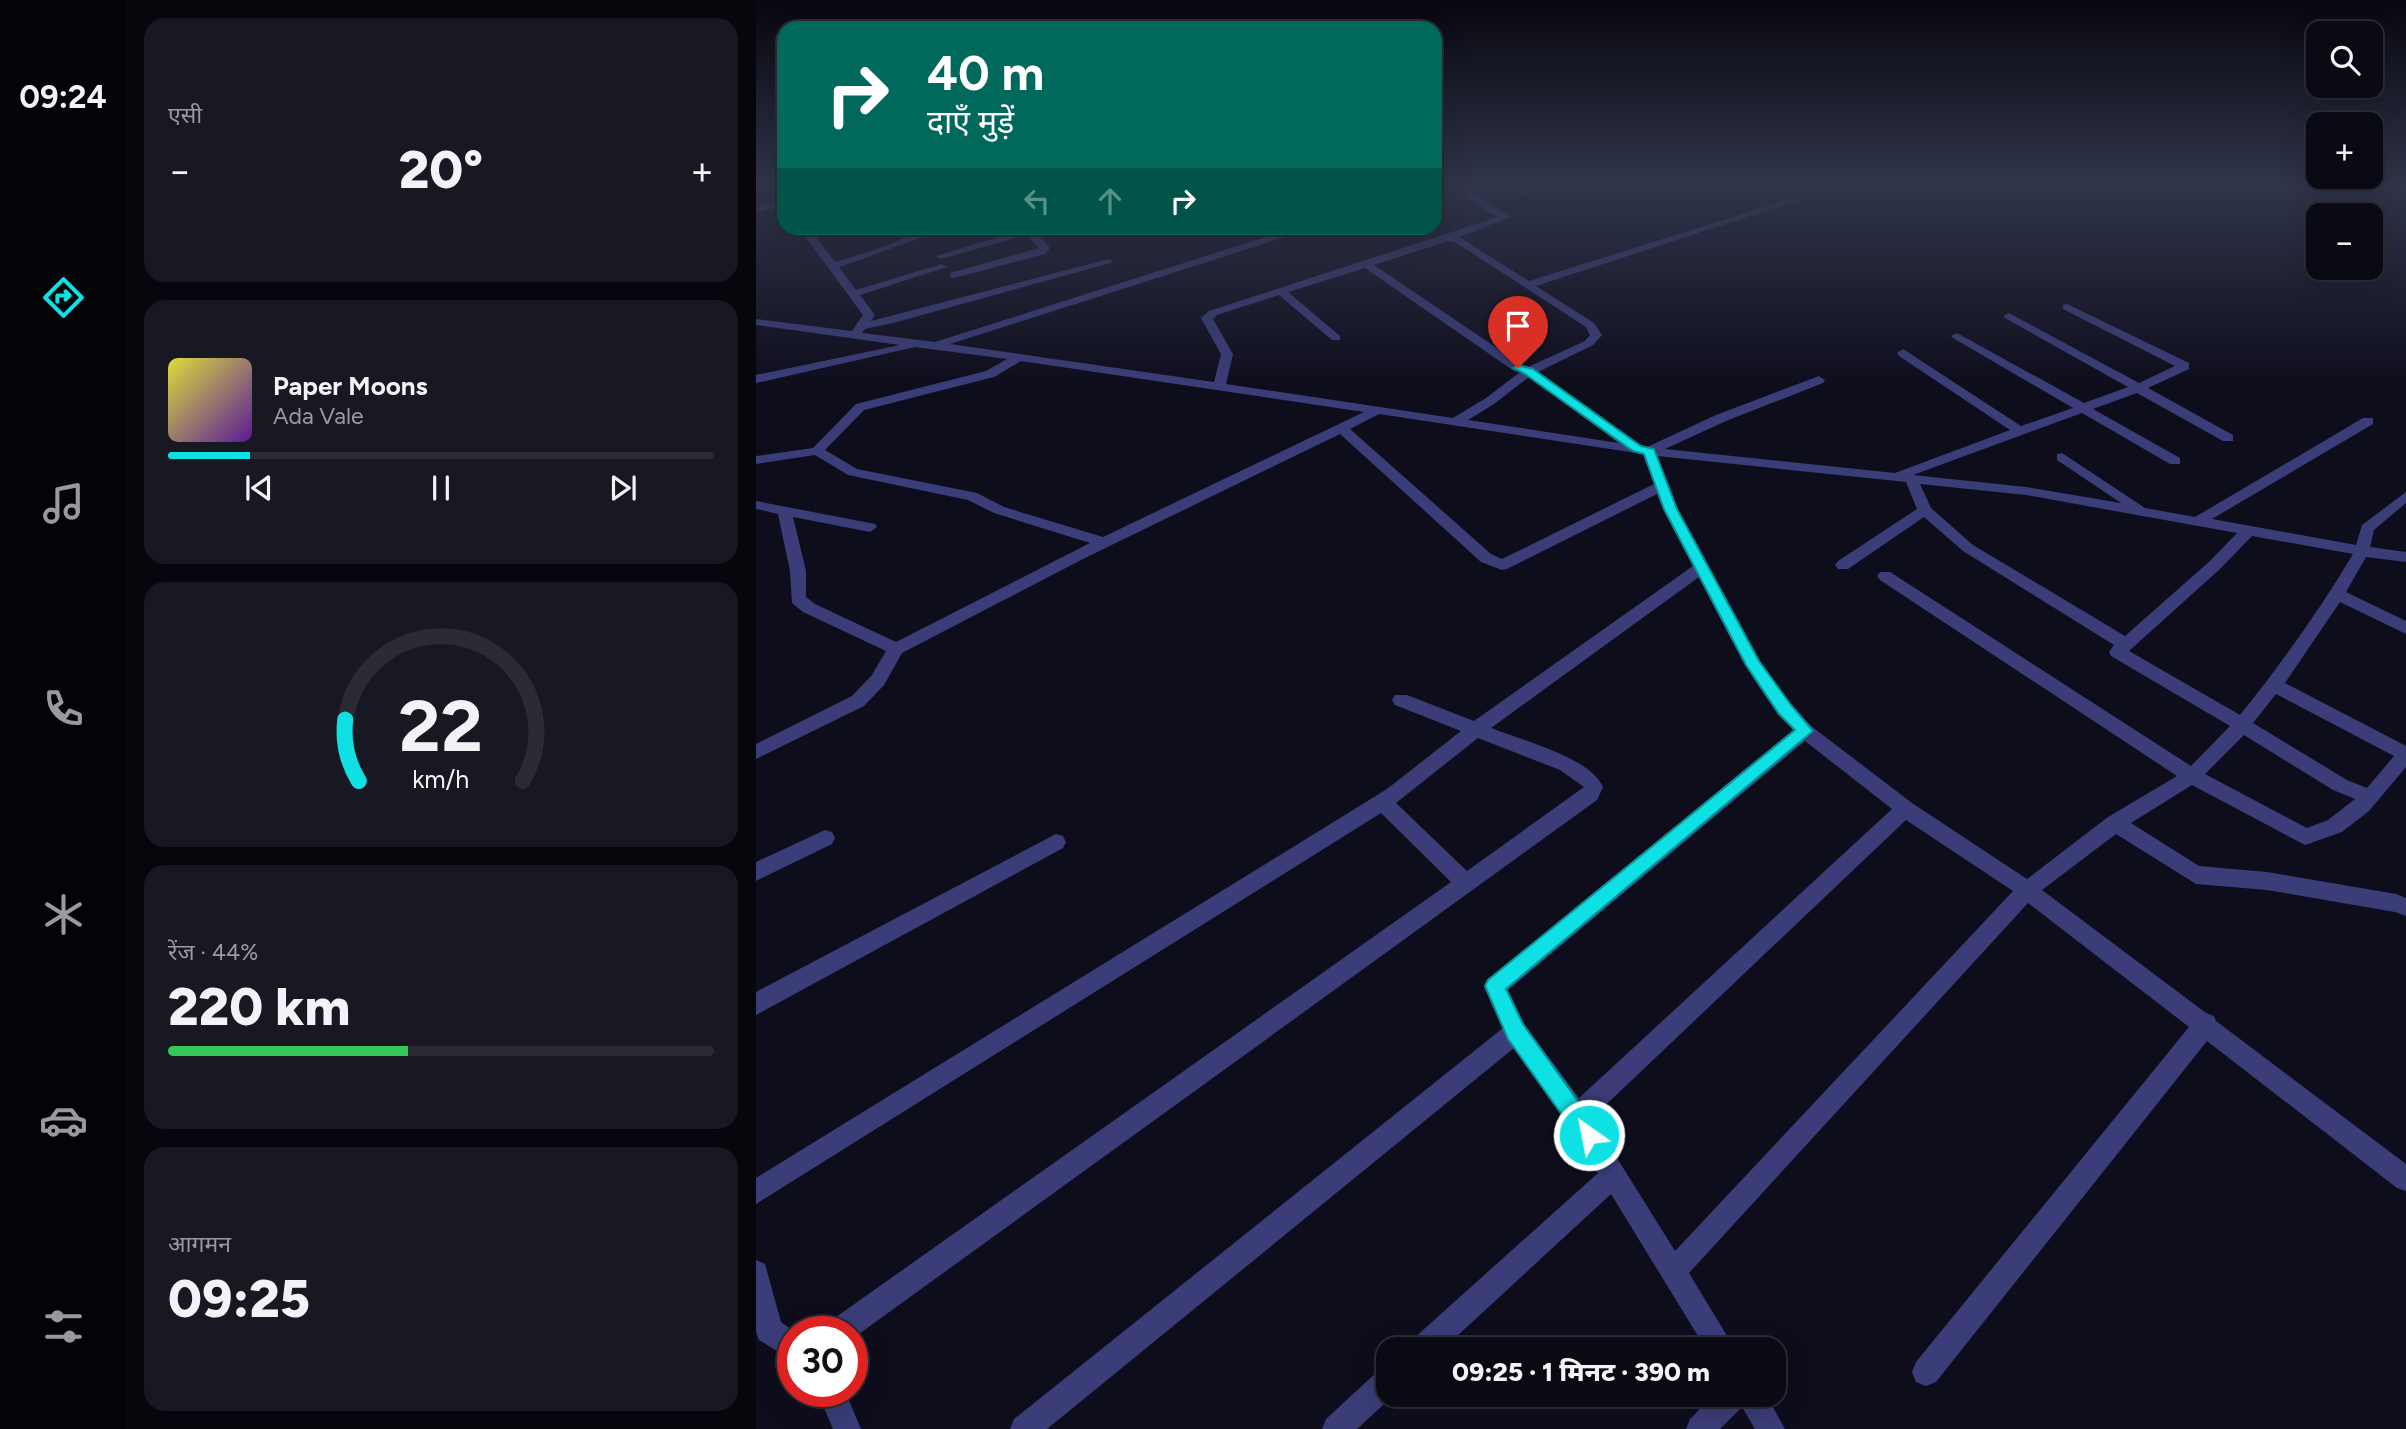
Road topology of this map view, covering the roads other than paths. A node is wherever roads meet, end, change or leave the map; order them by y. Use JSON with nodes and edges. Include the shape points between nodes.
{"nodes":[{"id":1,"x":822,"y":253,"type":"edge"},
{"id":2,"x":874,"y":253,"type":"edge"},
{"id":3,"x":963,"y":253,"type":"edge"},
{"id":4,"x":1038,"y":253,"type":"edge"},
{"id":5,"x":1223,"y":253,"type":"edge"},
{"id":6,"x":1401,"y":253,"type":"edge"},
{"id":7,"x":1477,"y":253,"type":"edge"},
{"id":8,"x":1628,"y":253,"type":"edge"},
{"id":9,"x":1109,"y":262,"type":"dead end"},
{"id":10,"x":1366,"y":264,"type":"junction"},
{"id":11,"x":832,"y":266,"type":"junction"},
{"id":12,"x":954,"y":275,"type":"dead end"},
{"id":13,"x":1527,"y":285,"type":"junction"},
{"id":14,"x":1280,"y":291,"type":"junction"},
{"id":15,"x":853,"y":294,"type":"junction"},
{"id":16,"x":2067,"y":307,"type":"dead end"},
{"id":17,"x":2008,"y":316,"type":"dead end"},
{"id":18,"x":756,"y":322,"type":"edge"},
{"id":19,"x":859,"y":330,"type":"junction"},
{"id":20,"x":1957,"y":336,"type":"dead end"},
{"id":21,"x":1336,"y":338,"type":"dead end"},
{"id":22,"x":929,"y":344,"type":"junction"},
{"id":23,"x":1903,"y":353,"type":"dead end"},
{"id":24,"x":1019,"y":357,"type":"junction"},
{"id":25,"x":1529,"y":371,"type":"junction"},
{"id":26,"x":756,"y":379,"type":"edge"},
{"id":27,"x":1819,"y":380,"type":"dead end"},
{"id":28,"x":1219,"y":386,"type":"junction"},
{"id":29,"x":2138,"y":388,"type":"junction"},
{"id":30,"x":2083,"y":408,"type":"junction"},
{"id":31,"x":1378,"y":410,"type":"junction"},
{"id":32,"x":2368,"y":421,"type":"dead end"},
{"id":33,"x":1455,"y":422,"type":"junction"},
{"id":34,"x":1341,"y":428,"type":"junction"},
{"id":35,"x":2020,"y":431,"type":"junction"},
{"id":36,"x":2228,"y":438,"type":"dead end"},
{"id":37,"x":1643,"y":450,"type":"junction"},
{"id":38,"x":817,"y":452,"type":"junction"},
{"id":39,"x":2062,"y":457,"type":"dead end"},
{"id":40,"x":756,"y":460,"type":"edge"},
{"id":41,"x":2175,"y":461,"type":"dead end"},
{"id":42,"x":1893,"y":477,"type":"junction"},
{"id":43,"x":1911,"y":479,"type":"junction"},
{"id":44,"x":1662,"y":486,"type":"junction"},
{"id":45,"x":2406,"y":496,"type":"edge"},
{"id":46,"x":756,"y":505,"type":"edge"},
{"id":47,"x":784,"y":510,"type":"junction"},
{"id":48,"x":1925,"y":510,"type":"junction"},
{"id":49,"x":2145,"y":513,"type":"junction"},
{"id":50,"x":2197,"y":522,"type":"junction"},
{"id":51,"x":870,"y":527,"type":"dead end"},
{"id":52,"x":2248,"y":531,"type":"junction"},
{"id":53,"x":1104,"y":542,"type":"junction"},
{"id":54,"x":2362,"y":551,"type":"junction"},
{"id":55,"x":2406,"y":557,"type":"edge"},
{"id":56,"x":1843,"y":565,"type":"dead end"},
{"id":57,"x":1702,"y":567,"type":"junction"},
{"id":58,"x":1885,"y":576,"type":"dead end"},
{"id":59,"x":2337,"y":594,"type":"junction"},
{"id":60,"x":2406,"y":628,"type":"edge"},
{"id":61,"x":2125,"y":644,"type":"junction"},
{"id":62,"x":896,"y":649,"type":"junction"},
{"id":63,"x":2274,"y":685,"type":"junction"},
{"id":64,"x":1401,"y":700,"type":"dead end"},
{"id":65,"x":2242,"y":725,"type":"junction"},
{"id":66,"x":1476,"y":730,"type":"junction"},
{"id":67,"x":1805,"y":731,"type":"junction"},
{"id":68,"x":756,"y":752,"type":"edge"},
{"id":69,"x":2406,"y":754,"type":"edge"},
{"id":70,"x":2192,"y":776,"type":"junction"},
{"id":71,"x":2371,"y":797,"type":"junction"},
{"id":72,"x":1382,"y":802,"type":"junction"},
{"id":73,"x":1905,"y":809,"type":"junction"},
{"id":74,"x":2115,"y":823,"type":"junction"},
{"id":75,"x":825,"y":838,"type":"dead end"},
{"id":76,"x":1056,"y":842,"type":"dead end"},
{"id":77,"x":756,"y":872,"type":"edge"},
{"id":78,"x":1465,"y":883,"type":"junction"},
{"id":79,"x":2026,"y":891,"type":"junction"},
{"id":80,"x":2406,"y":907,"type":"edge"},
{"id":81,"x":756,"y":1004,"type":"edge"},
{"id":82,"x":2206,"y":1024,"type":"junction"},
{"id":83,"x":1516,"y":1031,"type":"junction"},
{"id":84,"x":1577,"y":1116,"type":"junction"},
{"id":85,"x":1614,"y":1175,"type":"junction"},
{"id":86,"x":2406,"y":1179,"type":"edge"},
{"id":87,"x":756,"y":1192,"type":"edge"},
{"id":88,"x":1673,"y":1272,"type":"junction"},
{"id":89,"x":756,"y":1273,"type":"edge"},
{"id":90,"x":861,"y":1316,"type":"edge"},
{"id":91,"x":777,"y":1336,"type":"edge"},
{"id":92,"x":1436,"y":1337,"type":"edge"},
{"id":93,"x":1714,"y":1337,"type":"edge"},
{"id":94,"x":1926,"y":1372,"type":"dead end"},
{"id":95,"x":1376,"y":1392,"type":"edge"},
{"id":96,"x":837,"y":1407,"type":"edge"},
{"id":97,"x":1722,"y":1407,"type":"edge"},
{"id":98,"x":1757,"y":1407,"type":"edge"},
{"id":99,"x":846,"y":1429,"type":"edge"},
{"id":100,"x":1024,"y":1429,"type":"edge"},
{"id":101,"x":1336,"y":1429,"type":"edge"},
{"id":102,"x":1700,"y":1429,"type":"edge"},
{"id":103,"x":1771,"y":1429,"type":"edge"}],
"edges":[{"from":1,"to":11,"type":"street"},
{"from":2,"to":11,"type":"street"},
{"from":3,"to":15,"type":"street"},
{"from":4,"to":12,"type":"street"},
{"from":5,"to":22,"type":"street"},
{"from":6,"to":10,"type":"street"},
{"from":7,"to":13,"type":"street"},
{"from":8,"to":13,"type":"street"},
{"from":9,"to":19,"type":"street"},
{"from":10,"to":14,"type":"street"},
{"from":10,"to":25,"type":"street","via":[[1518,368]]},
{"from":11,"to":15,"type":"street"},
{"from":13,"to":25,"type":"street","via":[[1590,326],[1596,335]]},
{"from":14,"to":21,"type":"street"},
{"from":14,"to":28,"type":"street","via":[[1207,318],[1228,351]]},
{"from":15,"to":19,"type":"street","via":[[869,315]]},
{"from":16,"to":29,"type":"street","via":[[2185,366]]},
{"from":17,"to":29,"type":"street"},
{"from":18,"to":19,"type":"street"},
{"from":19,"to":22,"type":"street"},
{"from":20,"to":30,"type":"street"},
{"from":22,"to":24,"type":"street"},
{"from":22,"to":26,"type":"street"},
{"from":23,"to":35,"type":"street"},
{"from":24,"to":28,"type":"street"},
{"from":24,"to":38,"type":"street","via":[[990,374],[860,407]]},
{"from":25,"to":33,"type":"street"},
{"from":25,"to":37,"type":"street"},
{"from":27,"to":37,"type":"street"},
{"from":28,"to":31,"type":"street"},
{"from":29,"to":30,"type":"street"},
{"from":29,"to":36,"type":"street"},
{"from":30,"to":35,"type":"street"},
{"from":30,"to":41,"type":"street"},
{"from":31,"to":33,"type":"street"},
{"from":31,"to":34,"type":"street"},
{"from":32,"to":50,"type":"street"},
{"from":33,"to":37,"type":"street"},
{"from":34,"to":44,"type":"street","via":[[1486,558],[1502,565]]},
{"from":34,"to":53,"type":"street"},
{"from":35,"to":42,"type":"street"},
{"from":37,"to":42,"type":"street"},
{"from":37,"to":44,"type":"street"},
{"from":38,"to":40,"type":"street"},
{"from":38,"to":53,"type":"street","via":[[853,472],[972,496],[999,510]]},
{"from":39,"to":49,"type":"street"},
{"from":42,"to":43,"type":"street"},
{"from":43,"to":48,"type":"street"},
{"from":43,"to":49,"type":"street","via":[[2026,491]]},
{"from":44,"to":57,"type":"street"},
{"from":45,"to":54,"type":"street","via":[[2367,528]]},
{"from":46,"to":47,"type":"street"},
{"from":47,"to":51,"type":"street"},
{"from":47,"to":62,"type":"street","via":[[798,571],[799,599]]},
{"from":48,"to":56,"type":"street"},
{"from":48,"to":61,"type":"street","via":[[1968,548]]},
{"from":49,"to":50,"type":"street"},
{"from":50,"to":52,"type":"street"},
{"from":52,"to":54,"type":"street"},
{"from":52,"to":61,"type":"street"},
{"from":53,"to":62,"type":"street"},
{"from":54,"to":55,"type":"street"},
{"from":54,"to":59,"type":"street"},
{"from":57,"to":66,"type":"street"},
{"from":57,"to":67,"type":"street","via":[[1754,665]]},
{"from":58,"to":70,"type":"street"},
{"from":59,"to":60,"type":"street"},
{"from":59,"to":63,"type":"street"},
{"from":61,"to":65,"type":"street","via":[[2117,652]]},
{"from":62,"to":68,"type":"street","via":[[878,680],[858,701]]},
{"from":63,"to":65,"type":"street"},
{"from":63,"to":69,"type":"street"},
{"from":64,"to":66,"type":"street"},
{"from":65,"to":70,"type":"street"},
{"from":65,"to":71,"type":"street","via":[[2340,785]]},
{"from":66,"to":72,"type":"street"},
{"from":66,"to":78,"type":"street","via":[[1566,765],[1591,780],[1594,787]]},
{"from":67,"to":73,"type":"street"},
{"from":67,"to":83,"type":"street","via":[[1495,986]]},
{"from":69,"to":71,"type":"street"},
{"from":70,"to":71,"type":"street","via":[[2305,837],[2320,835]]},
{"from":70,"to":74,"type":"street"},
{"from":72,"to":78,"type":"street"},
{"from":72,"to":87,"type":"street"},
{"from":73,"to":79,"type":"street"},
{"from":73,"to":84,"type":"street"},
{"from":74,"to":79,"type":"street"},
{"from":74,"to":80,"type":"street","via":[[2196,875],[2267,881]]},
{"from":75,"to":77,"type":"street"},
{"from":76,"to":81,"type":"street"},
{"from":78,"to":90,"type":"street"},
{"from":79,"to":82,"type":"street"},
{"from":79,"to":88,"type":"street"},
{"from":82,"to":86,"type":"street"},
{"from":82,"to":94,"type":"street"},
{"from":83,"to":84,"type":"street"},
{"from":83,"to":100,"type":"street"},
{"from":84,"to":85,"type":"street"},
{"from":85,"to":88,"type":"street"},
{"from":85,"to":92,"type":"street"},
{"from":88,"to":93,"type":"street"},
{"from":89,"to":91,"type":"street","via":[[769,1330]]},
{"from":95,"to":101,"type":"street"},
{"from":96,"to":99,"type":"street"},
{"from":97,"to":102,"type":"street"},
{"from":98,"to":103,"type":"street"}]}
